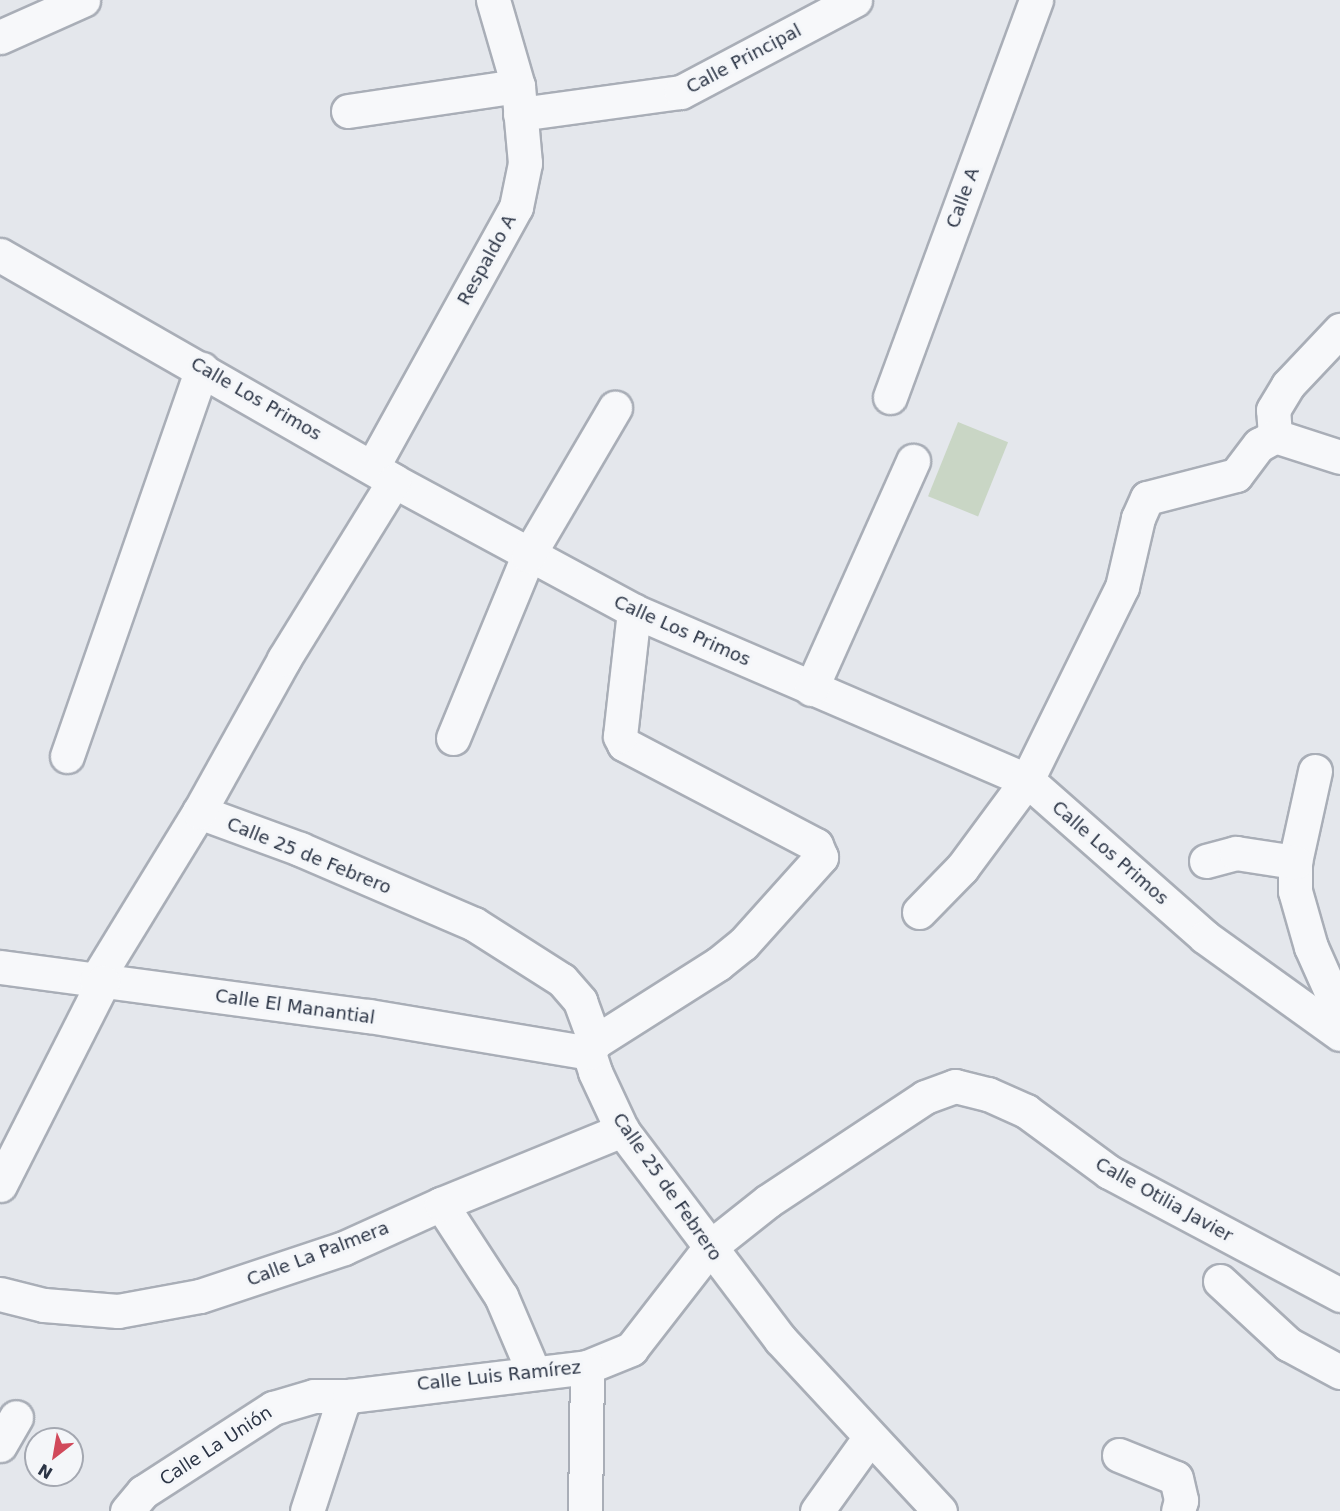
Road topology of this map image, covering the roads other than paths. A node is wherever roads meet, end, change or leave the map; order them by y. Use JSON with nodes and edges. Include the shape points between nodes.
{"nodes":[{"id":1,"x":83,"y":0,"type":"edge"},
{"id":2,"x":493,"y":0,"type":"edge"},
{"id":3,"x":855,"y":0,"type":"edge"},
{"id":4,"x":1036,"y":0,"type":"edge"},
{"id":5,"x":0,"y":37,"type":"edge"},
{"id":6,"x":519,"y":100,"type":"junction"},
{"id":7,"x":348,"y":111,"type":"dead end"},
{"id":8,"x":0,"y":255,"type":"edge"},
{"id":9,"x":1340,"y":330,"type":"edge"},
{"id":10,"x":202,"y":369,"type":"junction"},
{"id":11,"x":890,"y":397,"type":"dead end"},
{"id":12,"x":615,"y":408,"type":"dead end"},
{"id":13,"x":1275,"y":436,"type":"junction"},
{"id":14,"x":1340,"y":457,"type":"edge"},
{"id":15,"x":914,"y":460,"type":"dead end"},
{"id":16,"x":383,"y":473,"type":"junction"},
{"id":17,"x":528,"y":556,"type":"junction"},
{"id":18,"x":634,"y":611,"type":"junction"},
{"id":19,"x":811,"y":689,"type":"junction"},
{"id":20,"x":453,"y":738,"type":"dead end"},
{"id":21,"x":67,"y":756,"type":"dead end"},
{"id":22,"x":1315,"y":771,"type":"dead end"},
{"id":23,"x":1028,"y":780,"type":"junction"},
{"id":24,"x":199,"y":812,"type":"junction"},
{"id":25,"x":1206,"y":861,"type":"dead end"},
{"id":26,"x":1295,"y":862,"type":"junction"},
{"id":27,"x":919,"y":912,"type":"dead end"},
{"id":28,"x":0,"y":968,"type":"edge"},
{"id":29,"x":100,"y":981,"type":"junction"},
{"id":30,"x":1340,"y":1012,"type":"edge"},
{"id":31,"x":1340,"y":1034,"type":"edge"},
{"id":32,"x":592,"y":1047,"type":"junction"},
{"id":33,"x":925,"y":1097,"type":"joint"},
{"id":34,"x":622,"y":1130,"type":"junction"},
{"id":35,"x":0,"y":1185,"type":"edge"},
{"id":36,"x":441,"y":1204,"type":"junction"},
{"id":37,"x":710,"y":1247,"type":"junction"},
{"id":38,"x":1220,"y":1281,"type":"dead end"},
{"id":39,"x":0,"y":1294,"type":"edge"},
{"id":40,"x":1340,"y":1295,"type":"edge"},
{"id":41,"x":587,"y":1367,"type":"junction"},
{"id":42,"x":533,"y":1371,"type":"junction"},
{"id":43,"x":1340,"y":1372,"type":"edge"},
{"id":44,"x":349,"y":1396,"type":"junction"},
{"id":45,"x":16,"y":1417,"type":"dead end"},
{"id":46,"x":870,"y":1437,"type":"junction"},
{"id":47,"x":0,"y":1445,"type":"edge"},
{"id":48,"x":1119,"y":1455,"type":"dead end"},
{"id":49,"x":127,"y":1511,"type":"edge"},
{"id":50,"x":307,"y":1511,"type":"edge"},
{"id":51,"x":585,"y":1511,"type":"edge"},
{"id":52,"x":817,"y":1511,"type":"edge"},
{"id":53,"x":940,"y":1511,"type":"edge"},
{"id":54,"x":1178,"y":1511,"type":"edge"}],
"edges":[{"from":1,"to":5,"type":"street"},
{"from":2,"to":6,"type":"street","name":"Respaldo A"},
{"from":3,"to":6,"type":"street","name":"Calle Principal","via":[[681,92]]},
{"from":4,"to":11,"type":"street","name":"Calle A"},
{"from":6,"to":7,"type":"street","name":"Calle Principal"},
{"from":6,"to":16,"type":"street","name":"Respaldo A","via":[[525,163],[516,207]]},
{"from":8,"to":10,"type":"street","name":"Calle Los Primos"},
{"from":9,"to":13,"type":"street","via":[[1283,393],[1273,410]]},
{"from":10,"to":16,"type":"street","name":"Calle Los Primos"},
{"from":10,"to":21,"type":"street"},
{"from":12,"to":17,"type":"street"},
{"from":13,"to":14,"type":"street"},
{"from":13,"to":23,"type":"street","via":[[1259,445],[1236,475],[1147,498],[1138,518],[1122,587]]},
{"from":15,"to":19,"type":"street"},
{"from":16,"to":17,"type":"street","name":"Calle Los Primos"},
{"from":16,"to":24,"type":"street","name":"Respaldo A"},
{"from":17,"to":18,"type":"street","name":"Calle Los Primos"},
{"from":17,"to":20,"type":"street"},
{"from":18,"to":19,"type":"street","name":"Calle Los Primos"},
{"from":18,"to":32,"type":"street","via":[[620,736],[624,744],[816,845],[821,857],[743,944]]},
{"from":19,"to":23,"type":"street","name":"Calle Los Primos"},
{"from":22,"to":26,"type":"street"},
{"from":23,"to":27,"type":"street","via":[[962,868]]},
{"from":23,"to":31,"type":"street","name":"Calle Los Primos","via":[[1204,937]]},
{"from":24,"to":29,"type":"street","name":"Respaldo A"},
{"from":24,"to":32,"type":"street","name":"Calle 25 de Febrero","via":[[300,849],[474,924],[562,980],[580,1001]]},
{"from":25,"to":26,"type":"street","via":[[1236,853]]},
{"from":26,"to":30,"type":"street","via":[[1300,914]]},
{"from":28,"to":29,"type":"street","name":"Calle El Manantial"},
{"from":29,"to":32,"type":"street","name":"Calle El Manantial"},
{"from":29,"to":35,"type":"street","name":"Respaldo A"},
{"from":32,"to":34,"type":"street","name":"Calle 25 de Febrero"},
{"from":33,"to":37,"type":"street","name":"Calle Luis Ramírez","via":[[768,1201]]},
{"from":33,"to":40,"type":"street","name":"Calle Otilia Javier","via":[[955,1086],[988,1094],[1026,1111],[1109,1172]]},
{"from":34,"to":36,"type":"street","name":"Calle La Palmera"},
{"from":34,"to":37,"type":"street","name":"Calle 25 de Febrero"},
{"from":36,"to":39,"type":"street","name":"Calle La Palmera","via":[[344,1248],[200,1296],[118,1311],[44,1305]]},
{"from":36,"to":42,"type":"street","via":[[501,1296]]},
{"from":37,"to":41,"type":"street","name":"Calle Luis Ramírez","via":[[631,1349]]},
{"from":37,"to":46,"type":"street","name":"Calle 25 de Febrero","via":[[780,1339]]},
{"from":38,"to":43,"type":"street","via":[[1288,1344]]},
{"from":41,"to":42,"type":"street","name":"Calle Luis Ramírez"},
{"from":41,"to":51,"type":"street"},
{"from":42,"to":44,"type":"street","name":"Calle Luis Ramírez"},
{"from":44,"to":49,"type":"street","name":"Calle La Unión","via":[[314,1396],[273,1408],[143,1492]]},
{"from":44,"to":50,"type":"street","via":[[342,1404]]},
{"from":45,"to":47,"type":"street"},
{"from":46,"to":52,"type":"street"},
{"from":46,"to":53,"type":"street","name":"Calle 25 de Febrero"},
{"from":48,"to":54,"type":"street","via":[[1176,1478],[1181,1500]]}]}
